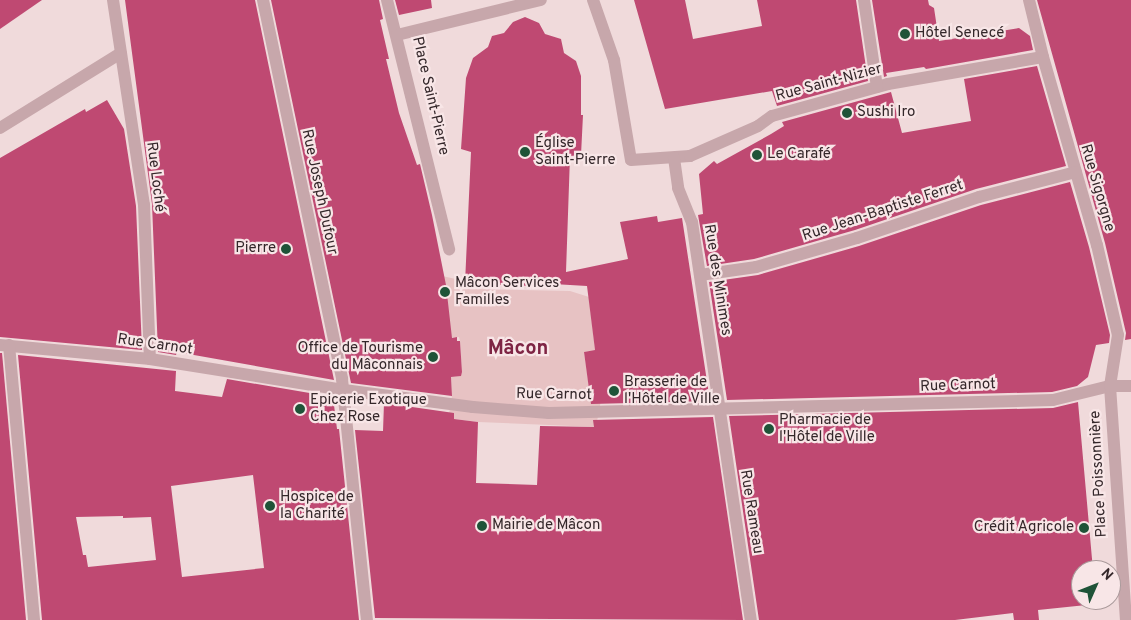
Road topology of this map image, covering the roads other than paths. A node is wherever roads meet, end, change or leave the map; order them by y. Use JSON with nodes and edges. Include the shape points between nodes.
{"nodes":[{"id":1,"x":113,"y":0,"type":"edge"},
{"id":2,"x":262,"y":0,"type":"edge"},
{"id":3,"x":387,"y":0,"type":"edge"},
{"id":4,"x":541,"y":0,"type":"edge"},
{"id":5,"x":593,"y":0,"type":"edge"},
{"id":6,"x":864,"y":0,"type":"edge"},
{"id":7,"x":1029,"y":0,"type":"edge"},
{"id":8,"x":397,"y":35,"type":"junction"},
{"id":9,"x":121,"y":53,"type":"junction"},
{"id":10,"x":1043,"y":57,"type":"junction"},
{"id":11,"x":877,"y":87,"type":"junction"},
{"id":12,"x":0,"y":128,"type":"edge"},
{"id":13,"x":674,"y":158,"type":"junction"},
{"id":14,"x":1076,"y":172,"type":"junction"},
{"id":15,"x":449,"y":249,"type":"dead end"},
{"id":16,"x":700,"y":275,"type":"junction"},
{"id":17,"x":5,"y":345,"type":"edge"},
{"id":18,"x":150,"y":359,"type":"junction"},
{"id":19,"x":1131,"y":386,"type":"edge"},
{"id":20,"x":1111,"y":389,"type":"junction"},
{"id":21,"x":344,"y":390,"type":"junction"},
{"id":22,"x":719,"y":409,"type":"junction"},
{"id":23,"x":34,"y":620,"type":"edge"},
{"id":24,"x":367,"y":620,"type":"edge"},
{"id":25,"x":751,"y":620,"type":"edge"},
{"id":26,"x":1126,"y":620,"type":"edge"}],
"edges":[{"from":1,"to":9,"type":"street","name":"Rue Loché"},
{"from":2,"to":21,"type":"street","name":"Rue Joseph Dufour"},
{"from":3,"to":8,"type":"street"},
{"from":4,"to":8,"type":"street","name":"Place Saint-Pierre"},
{"from":5,"to":13,"type":"street","name":"Rue Saint-Nizier","via":[[614,60],[631,160]]},
{"from":6,"to":11,"type":"street"},
{"from":7,"to":10,"type":"street","name":"Rue Sigorgne"},
{"from":8,"to":15,"type":"street","name":"Place Saint-Pierre"},
{"from":9,"to":12,"type":"street"},
{"from":9,"to":18,"type":"street","name":"Rue Loché","via":[[144,205]]},
{"from":10,"to":11,"type":"street","name":"Rue Saint-Nizier"},
{"from":10,"to":14,"type":"street","name":"Rue Sigorgne"},
{"from":11,"to":13,"type":"street","name":"Rue Saint-Nizier","via":[[772,116],[758,126],[690,156]]},
{"from":13,"to":16,"type":"street","name":"Rue des Minimes","via":[[678,188],[692,222]]},
{"from":14,"to":16,"type":"street","name":"Rue Jean-Baptiste Ferret","via":[[979,197],[857,238],[756,267]]},
{"from":14,"to":20,"type":"street","name":"Rue Sigorgne","via":[[1118,335]]},
{"from":16,"to":22,"type":"street","name":"Rue des Minimes"},
{"from":17,"to":18,"type":"street","name":"Rue Carnot"},
{"from":17,"to":23,"type":"street"},
{"from":18,"to":21,"type":"street","name":"Rue Carnot"},
{"from":19,"to":20,"type":"street","name":"Rue Carnot"},
{"from":20,"to":22,"type":"street","name":"Rue Carnot","via":[[1052,400]]},
{"from":20,"to":26,"type":"street","name":"Place Poissonnière"},
{"from":21,"to":22,"type":"street","name":"Rue Carnot","via":[[471,407],[549,413]]},
{"from":21,"to":24,"type":"street","name":"Rue Joseph Dufour"},
{"from":22,"to":25,"type":"street","name":"Rue Rameau"}]}
